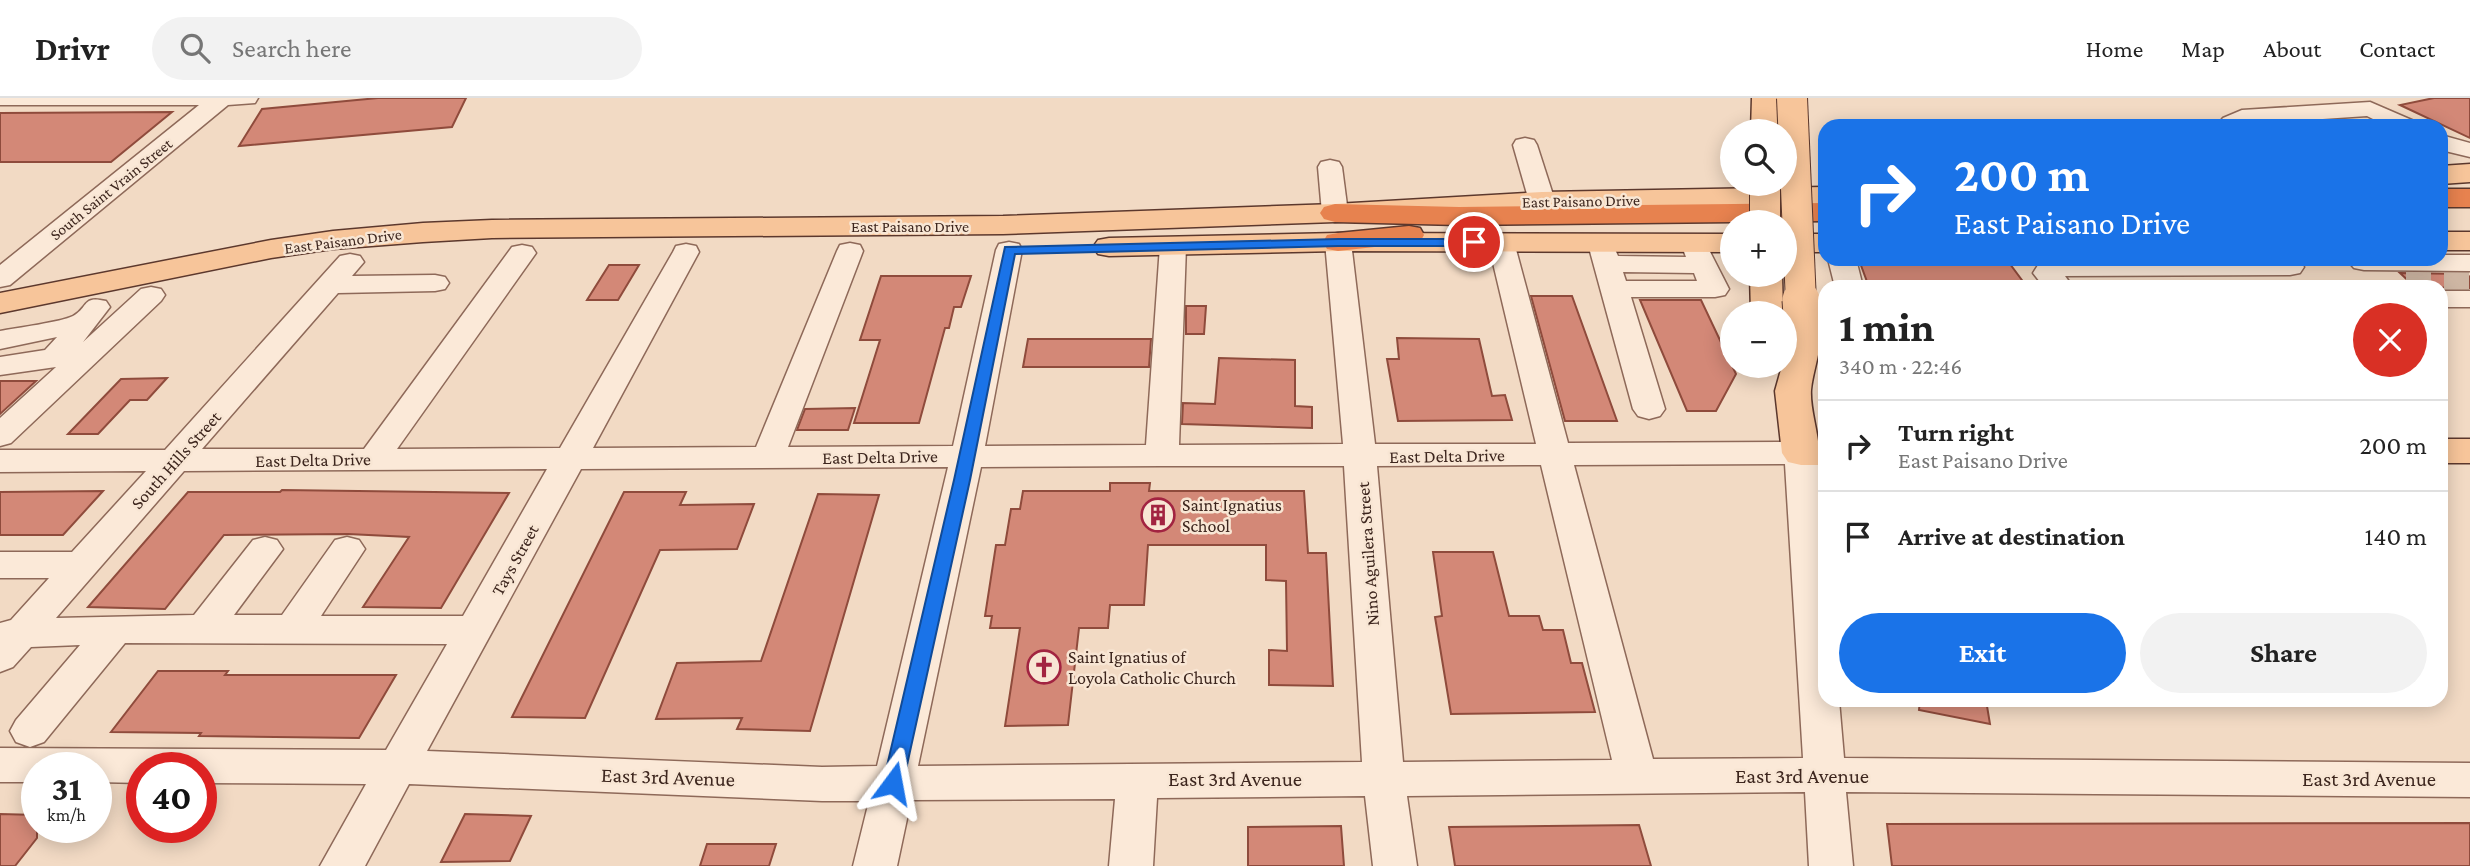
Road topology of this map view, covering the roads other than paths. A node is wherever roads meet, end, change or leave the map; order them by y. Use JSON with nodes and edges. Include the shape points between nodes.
{"nodes":[{"id":1,"x":0,"y":98,"type":"edge"},
{"id":2,"x":221,"y":98,"type":"edge"},
{"id":3,"x":247,"y":98,"type":"edge"},
{"id":4,"x":1765,"y":98,"type":"edge"},
{"id":5,"x":1792,"y":98,"type":"edge"},
{"id":6,"x":2324,"y":110,"type":"junction"},
{"id":7,"x":1765,"y":119,"type":"edge"},
{"id":8,"x":2238,"y":119,"type":"edge"},
{"id":9,"x":2339,"y":119,"type":"edge"},
{"id":10,"x":2390,"y":119,"type":"edge"},
{"id":11,"x":2448,"y":144,"type":"edge"},
{"id":12,"x":1525,"y":145,"type":"dead end"},
{"id":13,"x":2470,"y":150,"type":"edge"},
{"id":14,"x":1330,"y":167,"type":"dead end"},
{"id":15,"x":2470,"y":173,"type":"edge"},
{"id":16,"x":2448,"y":175,"type":"edge"},
{"id":17,"x":1818,"y":196,"type":"edge"},
{"id":18,"x":2448,"y":198,"type":"edge"},
{"id":19,"x":2470,"y":198,"type":"edge"},
{"id":20,"x":1542,"y":201,"type":"junction"},
{"id":21,"x":2470,"y":211,"type":"edge"},
{"id":22,"x":1818,"y":212,"type":"edge"},
{"id":23,"x":2448,"y":212,"type":"edge"},
{"id":24,"x":1818,"y":223,"type":"edge"},
{"id":25,"x":1720,"y":224,"type":"edge"},
{"id":26,"x":1797,"y":224,"type":"edge"},
{"id":27,"x":1336,"y":228,"type":"junction"},
{"id":28,"x":1501,"y":243,"type":"junction"},
{"id":29,"x":1797,"y":243,"type":"edge"},
{"id":30,"x":1818,"y":243,"type":"edge"},
{"id":31,"x":1173,"y":246,"type":"junction"},
{"id":32,"x":0,"y":248,"type":"edge"},
{"id":33,"x":37,"y":248,"type":"junction"},
{"id":34,"x":1009,"y":250,"type":"junction"},
{"id":35,"x":850,"y":251,"type":"junction"},
{"id":36,"x":1720,"y":251,"type":"edge"},
{"id":37,"x":686,"y":252,"type":"junction"},
{"id":38,"x":522,"y":253,"type":"junction"},
{"id":39,"x":1608,"y":265,"type":"junction"},
{"id":40,"x":2409,"y":266,"type":"tunnel mouth"},
{"id":41,"x":2228,"y":267,"type":"junction"},
{"id":42,"x":1691,"y":269,"type":"junction"},
{"id":43,"x":2105,"y":271,"type":"edge"},
{"id":44,"x":2294,"y":271,"type":"edge"},
{"id":45,"x":340,"y":273,"type":"junction"},
{"id":46,"x":2380,"y":273,"type":"edge"},
{"id":47,"x":0,"y":279,"type":"edge"},
{"id":48,"x":2053,"y":280,"type":"edge"},
{"id":49,"x":2242,"y":280,"type":"edge"},
{"id":50,"x":435,"y":283,"type":"dead end"},
{"id":51,"x":151,"y":295,"type":"junction"},
{"id":52,"x":2448,"y":299,"type":"edge"},
{"id":53,"x":2470,"y":299,"type":"edge"},
{"id":54,"x":0,"y":303,"type":"edge"},
{"id":55,"x":90,"y":314,"type":"junction"},
{"id":56,"x":0,"y":327,"type":"edge"},
{"id":57,"x":0,"y":340,"type":"edge"},
{"id":58,"x":88,"y":354,"type":"junction"},
{"id":59,"x":55,"y":358,"type":"junction"},
{"id":60,"x":1797,"y":365,"type":"edge"},
{"id":61,"x":0,"y":366,"type":"edge"},
{"id":62,"x":1787,"y":378,"type":"edge"},
{"id":63,"x":1649,"y":409,"type":"dead end"},
{"id":64,"x":0,"y":436,"type":"edge"},
{"id":65,"x":2448,"y":451,"type":"edge"},
{"id":66,"x":2470,"y":451,"type":"edge"},
{"id":67,"x":1813,"y":453,"type":"edge"},
{"id":68,"x":1553,"y":455,"type":"junction"},
{"id":69,"x":1162,"y":456,"type":"junction"},
{"id":70,"x":967,"y":457,"type":"junction"},
{"id":71,"x":1360,"y":457,"type":"junction"},
{"id":72,"x":767,"y":458,"type":"junction"},
{"id":73,"x":373,"y":459,"type":"junction"},
{"id":74,"x":571,"y":460,"type":"junction"},
{"id":75,"x":0,"y":461,"type":"edge"},
{"id":76,"x":174,"y":462,"type":"junction"},
{"id":77,"x":265,"y":548,"type":"dead end"},
{"id":78,"x":347,"y":549,"type":"dead end"},
{"id":79,"x":0,"y":565,"type":"edge"},
{"id":80,"x":82,"y":565,"type":"junction"},
{"id":81,"x":1818,"y":614,"type":"edge"},
{"id":82,"x":116,"y":629,"type":"junction"},
{"id":83,"x":202,"y":630,"type":"junction"},
{"id":84,"x":292,"y":630,"type":"junction"},
{"id":85,"x":476,"y":630,"type":"junction"},
{"id":86,"x":7,"y":642,"type":"edge"},
{"id":87,"x":1821,"y":707,"type":"edge"},
{"id":88,"x":30,"y":731,"type":"dead end"},
{"id":89,"x":0,"y":765,"type":"edge"},
{"id":90,"x":397,"y":767,"type":"junction"},
{"id":91,"x":1823,"y":775,"type":"junction"},
{"id":92,"x":1637,"y":777,"type":"junction"},
{"id":93,"x":1384,"y":779,"type":"junction"},
{"id":94,"x":1137,"y":780,"type":"junction"},
{"id":95,"x":2470,"y":780,"type":"edge"},
{"id":96,"x":893,"y":783,"type":"junction"},
{"id":97,"x":342,"y":866,"type":"edge"},
{"id":98,"x":874,"y":866,"type":"edge"},
{"id":99,"x":1131,"y":866,"type":"edge"},
{"id":100,"x":1395,"y":866,"type":"edge"},
{"id":101,"x":1831,"y":866,"type":"edge"}],
"edges":[{"from":1,"to":2,"type":"street"},
{"from":2,"to":3,"type":"street"},
{"from":2,"to":33,"type":"street","name":"South Saint Vrain Street"},
{"from":4,"to":7,"type":"main road"},
{"from":5,"to":60,"type":"main road","bridge":true,"via":[[1802,315]]},
{"from":6,"to":8,"type":"street"},
{"from":6,"to":9,"type":"street"},
{"from":6,"to":10,"type":"street","via":[[2370,110]]},
{"from":11,"to":13,"type":"street"},
{"from":12,"to":20,"type":"street"},
{"from":14,"to":27,"type":"street","name":"Nino Aguilera Street"},
{"from":15,"to":16,"type":"main road"},
{"from":17,"to":20,"type":"main road","name":"East Paisano Drive"},
{"from":18,"to":19,"type":"highway"},
{"from":20,"to":27,"type":"main road","name":"East Paisano Drive"},
{"from":21,"to":23,"type":"highway"},
{"from":22,"to":27,"type":"highway","via":[[1459,216]]},
{"from":24,"to":26,"type":"highway"},
{"from":25,"to":27,"type":"highway"},
{"from":27,"to":28,"type":"main road","name":"East Paisano Drive"},
{"from":27,"to":31,"type":"main road","name":"East Paisano Drive"},
{"from":27,"to":54,"type":"main road","name":"East Paisano Drive","via":[[1003,225],[411,233],[224,257]]},
{"from":27,"to":71,"type":"street","name":"Nino Aguilera Street"},
{"from":28,"to":39,"type":"main road","name":"East Paisano Drive"},
{"from":28,"to":68,"type":"street"},
{"from":29,"to":30,"type":"main road"},
{"from":31,"to":34,"type":"main road","name":"East Paisano Drive"},
{"from":31,"to":69,"type":"street"},
{"from":32,"to":33,"type":"street"},
{"from":33,"to":47,"type":"street","name":"South Saint Vrain Street"},
{"from":34,"to":35,"type":"main road","name":"East Paisano Drive"},
{"from":34,"to":70,"type":"street"},
{"from":35,"to":37,"type":"main road","name":"East Paisano Drive"},
{"from":35,"to":72,"type":"street"},
{"from":36,"to":42,"type":"main road","name":"East Paisano Drive"},
{"from":37,"to":38,"type":"main road","name":"East Paisano Drive"},
{"from":37,"to":74,"type":"street","name":"Tays Street"},
{"from":38,"to":45,"type":"main road","name":"East Paisano Drive"},
{"from":38,"to":73,"type":"street"},
{"from":39,"to":42,"type":"main road","name":"East Paisano Drive"},
{"from":39,"to":42,"type":"street","via":[[1648,276]]},
{"from":39,"to":63,"type":"street"},
{"from":40,"to":46,"type":"street"},
{"from":41,"to":43,"type":"street"},
{"from":41,"to":44,"type":"street"},
{"from":41,"to":49,"type":"street"},
{"from":43,"to":48,"type":"street","via":[[2050,268],[2047,273]]},
{"from":45,"to":50,"type":"street"},
{"from":45,"to":51,"type":"main road","name":"East Paisano Drive","via":[[268,272]]},
{"from":45,"to":76,"type":"street","name":"South Hills Street"},
{"from":51,"to":55,"type":"main road","name":"East Paisano Drive"},
{"from":51,"to":58,"type":"street"},
{"from":52,"to":53,"type":"street"},
{"from":55,"to":56,"type":"main road","name":"East Paisano Drive"},
{"from":55,"to":57,"type":"street"},
{"from":55,"to":59,"type":"street"},
{"from":58,"to":59,"type":"street"},
{"from":58,"to":64,"type":"street"},
{"from":59,"to":61,"type":"street"},
{"from":62,"to":67,"type":"main road"},
{"from":65,"to":66,"type":"main road"},
{"from":67,"to":68,"type":"street","name":"East Delta Drive"},
{"from":67,"to":81,"type":"street"},
{"from":68,"to":71,"type":"street","name":"East Delta Drive"},
{"from":68,"to":92,"type":"street"},
{"from":69,"to":70,"type":"street","name":"East Delta Drive"},
{"from":69,"to":71,"type":"street","name":"East Delta Drive"},
{"from":70,"to":72,"type":"street","name":"East Delta Drive"},
{"from":70,"to":96,"type":"street"},
{"from":71,"to":93,"type":"street","name":"Nino Aguilera Street"},
{"from":72,"to":74,"type":"street","name":"East Delta Drive"},
{"from":73,"to":74,"type":"street","name":"East Delta Drive"},
{"from":73,"to":76,"type":"street","name":"East Delta Drive"},
{"from":74,"to":85,"type":"street","name":"Tays Street"},
{"from":75,"to":76,"type":"street","name":"East Delta Drive"},
{"from":76,"to":80,"type":"street","name":"South Hills Street"},
{"from":77,"to":83,"type":"street"},
{"from":78,"to":84,"type":"street"},
{"from":79,"to":80,"type":"street"},
{"from":80,"to":86,"type":"street","name":"South Hills Street"},
{"from":82,"to":83,"type":"street"},
{"from":82,"to":86,"type":"street"},
{"from":82,"to":88,"type":"street"},
{"from":83,"to":84,"type":"street"},
{"from":84,"to":85,"type":"street"},
{"from":85,"to":90,"type":"street","name":"Tays Street"},
{"from":87,"to":91,"type":"street"},
{"from":89,"to":90,"type":"street","name":"East 3rd Avenue"},
{"from":90,"to":96,"type":"street","name":"East 3rd Avenue"},
{"from":90,"to":97,"type":"street","name":"Tays Street"},
{"from":91,"to":92,"type":"street","name":"East 3rd Avenue"},
{"from":91,"to":95,"type":"street","name":"East 3rd Avenue"},
{"from":91,"to":101,"type":"street"},
{"from":92,"to":93,"type":"street","name":"East 3rd Avenue"},
{"from":93,"to":94,"type":"street","name":"East 3rd Avenue"},
{"from":93,"to":100,"type":"street","name":"Nino Aguilera Street"},
{"from":94,"to":96,"type":"street","name":"East 3rd Avenue"},
{"from":94,"to":99,"type":"street"},
{"from":96,"to":98,"type":"street"}]}
